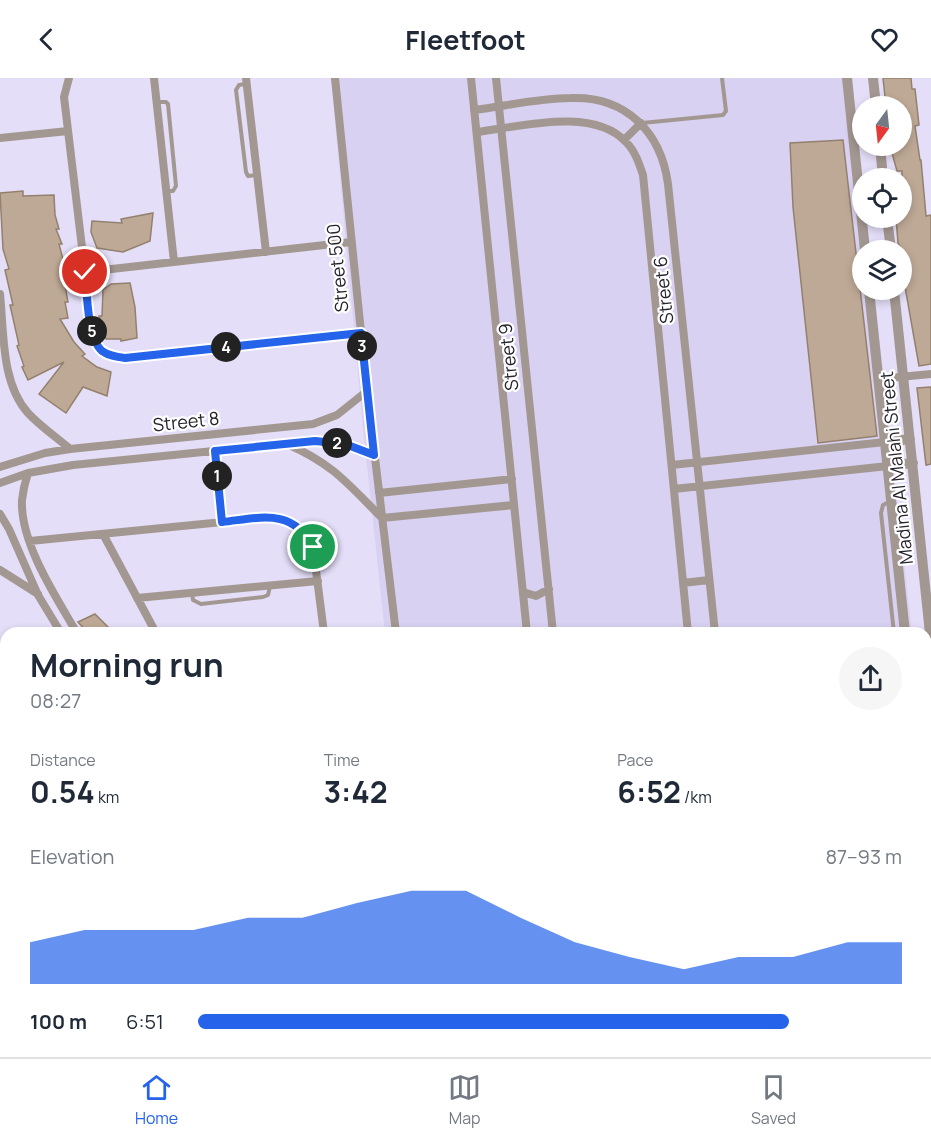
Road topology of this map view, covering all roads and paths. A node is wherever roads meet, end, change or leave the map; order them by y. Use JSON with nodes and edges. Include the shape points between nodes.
{"nodes":[{"id":1,"x":69,"y":78,"type":"edge"},
{"id":2,"x":154,"y":78,"type":"edge"},
{"id":3,"x":335,"y":78,"type":"edge"},
{"id":4,"x":471,"y":78,"type":"edge"},
{"id":5,"x":496,"y":78,"type":"edge"},
{"id":6,"x":722,"y":78,"type":"edge"},
{"id":7,"x":847,"y":78,"type":"edge"},
{"id":8,"x":873,"y":78,"type":"edge"},
{"id":9,"x":247,"y":81,"type":"edge"},
{"id":10,"x":875,"y":96,"type":"edge"},
{"id":11,"x":499,"y":107,"type":"junction"},
{"id":12,"x":474,"y":110,"type":"junction"},
{"id":13,"x":641,"y":123,"type":"junction"},
{"id":14,"x":501,"y":129,"type":"junction"},
{"id":15,"x":68,"y":131,"type":"junction"},
{"id":16,"x":477,"y":132,"type":"junction"},
{"id":17,"x":0,"y":138,"type":"edge"},
{"id":18,"x":624,"y":140,"type":"junction"},
{"id":19,"x":864,"y":240,"type":"edge"},
{"id":20,"x":351,"y":242,"type":"junction"},
{"id":21,"x":266,"y":252,"type":"junction"},
{"id":22,"x":174,"y":262,"type":"junction"},
{"id":23,"x":85,"y":272,"type":"junction"},
{"id":24,"x":0,"y":294,"type":"edge"},
{"id":25,"x":870,"y":300,"type":"edge"},
{"id":26,"x":895,"y":300,"type":"edge"},
{"id":27,"x":361,"y":333,"type":"junction"},
{"id":28,"x":931,"y":374,"type":"edge"},
{"id":29,"x":903,"y":377,"type":"junction"},
{"id":30,"x":879,"y":379,"type":"junction"},
{"id":31,"x":367,"y":391,"type":"junction"},
{"id":32,"x":910,"y":439,"type":"junction"},
{"id":33,"x":885,"y":442,"type":"junction"},
{"id":34,"x":286,"y":444,"type":"junction"},
{"id":35,"x":110,"y":445,"type":"junction"},
{"id":36,"x":70,"y":449,"type":"junction"},
{"id":37,"x":215,"y":451,"type":"junction"},
{"id":38,"x":374,"y":455,"type":"junction"},
{"id":39,"x":112,"y":461,"type":"junction"},
{"id":40,"x":698,"y":462,"type":"junction"},
{"id":41,"x":913,"y":463,"type":"junction"},
{"id":42,"x":672,"y":465,"type":"junction"},
{"id":43,"x":888,"y":466,"type":"junction"},
{"id":44,"x":0,"y":467,"type":"edge"},
{"id":45,"x":28,"y":473,"type":"junction"},
{"id":46,"x":512,"y":479,"type":"junction"},
{"id":47,"x":0,"y":483,"type":"edge"},
{"id":48,"x":700,"y":487,"type":"junction"},
{"id":49,"x":674,"y":489,"type":"junction"},
{"id":50,"x":379,"y":492,"type":"junction"},
{"id":51,"x":891,"y":500,"type":"junction"},
{"id":52,"x":514,"y":505,"type":"junction"},
{"id":53,"x":0,"y":514,"type":"edge"},
{"id":54,"x":382,"y":518,"type":"junction"},
{"id":55,"x":222,"y":522,"type":"junction"},
{"id":56,"x":103,"y":534,"type":"junction"},
{"id":57,"x":30,"y":539,"type":"junction"},
{"id":58,"x":16,"y":543,"type":"junction"},
{"id":59,"x":0,"y":570,"type":"edge"},
{"id":60,"x":709,"y":580,"type":"junction"},
{"id":61,"x":318,"y":581,"type":"junction"},
{"id":62,"x":683,"y":583,"type":"junction"},
{"id":63,"x":549,"y":589,"type":"junction"},
{"id":64,"x":523,"y":592,"type":"junction"},
{"id":65,"x":38,"y":594,"type":"junction"},
{"id":66,"x":137,"y":598,"type":"junction"},
{"id":67,"x":57,"y":627,"type":"edge"},
{"id":68,"x":74,"y":627,"type":"edge"},
{"id":69,"x":153,"y":627,"type":"edge"},
{"id":70,"x":323,"y":627,"type":"edge"},
{"id":71,"x":395,"y":627,"type":"edge"},
{"id":72,"x":526,"y":627,"type":"edge"},
{"id":73,"x":553,"y":627,"type":"edge"},
{"id":74,"x":687,"y":627,"type":"edge"},
{"id":75,"x":714,"y":627,"type":"edge"},
{"id":76,"x":893,"y":627,"type":"edge"},
{"id":77,"x":904,"y":627,"type":"edge"},
{"id":78,"x":929,"y":627,"type":"edge"}],
"edges":[{"from":1,"to":15,"type":"street","via":[[64,98]]},
{"from":2,"to":22,"type":"street"},
{"from":3,"to":20,"type":"street","name":"Street 500"},
{"from":4,"to":12,"type":"street","name":"Street 9"},
{"from":5,"to":11,"type":"street","name":"Street 9"},
{"from":6,"to":13,"type":"lane","via":[[726,111],[723,115]]},
{"from":7,"to":19,"type":"street"},
{"from":8,"to":10,"type":"street"},
{"from":9,"to":21,"type":"street"},
{"from":11,"to":12,"type":"street","name":"Street 6"},
{"from":11,"to":13,"type":"street","name":"Street 6","via":[[588,99],[618,107]]},
{"from":11,"to":14,"type":"street","name":"Street 9"},
{"from":12,"to":16,"type":"street","name":"Street 9"},
{"from":13,"to":18,"type":"street"},
{"from":13,"to":40,"type":"street","name":"Street 6","via":[[655,141],[666,167]]},
{"from":14,"to":16,"type":"street","name":"Street 6"},
{"from":14,"to":18,"type":"street","name":"Street 6","via":[[586,122]]},
{"from":14,"to":63,"type":"street","name":"Street 9"},
{"from":15,"to":17,"type":"street"},
{"from":15,"to":23,"type":"street"},
{"from":16,"to":46,"type":"street","name":"Street 9"},
{"from":18,"to":42,"type":"street","name":"Street 6","via":[[633,150],[643,175]]},
{"from":20,"to":21,"type":"street"},
{"from":20,"to":27,"type":"street","name":"Street 500"},
{"from":21,"to":22,"type":"street"},
{"from":22,"to":23,"type":"street"},
{"from":23,"to":27,"type":"street","via":[[95,342],[113,357]]},
{"from":24,"to":36,"type":"street","via":[[10,379],[17,397],[28,413]]},
{"from":25,"to":30,"type":"street","name":"Madina Al Malahi Street"},
{"from":26,"to":29,"type":"street","name":"Madina Al Malahi Street"},
{"from":27,"to":31,"type":"street","name":"Street 500"},
{"from":28,"to":29,"type":"street"},
{"from":29,"to":30,"type":"street"},
{"from":29,"to":32,"type":"street","name":"Madina Al Malahi Street"},
{"from":30,"to":33,"type":"street","name":"Madina Al Malahi Street"},
{"from":31,"to":35,"type":"street","name":"Street 8","via":[[337,415],[314,424]]},
{"from":31,"to":38,"type":"street","name":"Street 500"},
{"from":32,"to":33,"type":"street"},
{"from":32,"to":41,"type":"street","name":"Madina Al Malahi Street"},
{"from":33,"to":40,"type":"street"},
{"from":33,"to":43,"type":"street","name":"Madina Al Malahi Street"},
{"from":34,"to":37,"type":"street","name":"Street 8"},
{"from":34,"to":38,"type":"street","name":"Street 8","via":[[330,441]]},
{"from":34,"to":54,"type":"street","via":[[333,469]]},
{"from":35,"to":36,"type":"street","name":"Street 8"},
{"from":35,"to":39,"type":"street"},
{"from":36,"to":44,"type":"street","name":"Street 8"},
{"from":37,"to":39,"type":"street","name":"Street 8"},
{"from":37,"to":55,"type":"street"},
{"from":38,"to":50,"type":"street","name":"Street 500"},
{"from":39,"to":45,"type":"street","name":"Street 8"},
{"from":40,"to":42,"type":"street"},
{"from":40,"to":48,"type":"street","name":"Street 6"},
{"from":41,"to":43,"type":"street"},
{"from":41,"to":78,"type":"street","name":"Madina Al Malahi Street"},
{"from":42,"to":49,"type":"street","name":"Street 6"},
{"from":43,"to":48,"type":"street"},
{"from":43,"to":51,"type":"street","name":"Madina Al Malahi Street"},
{"from":45,"to":47,"type":"street","name":"Street 8"},
{"from":45,"to":57,"type":"street","via":[[22,499]]},
{"from":46,"to":50,"type":"street"},
{"from":46,"to":52,"type":"street","name":"Street 9"},
{"from":48,"to":49,"type":"street"},
{"from":48,"to":60,"type":"street","name":"Street 6"},
{"from":49,"to":62,"type":"street","name":"Street 6"},
{"from":50,"to":54,"type":"street","name":"Street 500"},
{"from":51,"to":76,"type":"lane","via":[[883,505],[881,513]]},
{"from":51,"to":77,"type":"street","name":"Madina Al Malahi Street"},
{"from":52,"to":54,"type":"street"},
{"from":52,"to":64,"type":"street","name":"Street 9"},
{"from":53,"to":58,"type":"street"},
{"from":54,"to":71,"type":"street","name":"Street 500"},
{"from":55,"to":56,"type":"street"},
{"from":55,"to":61,"type":"street","via":[[273,517],[297,526],[313,547]]},
{"from":56,"to":57,"type":"street"},
{"from":56,"to":66,"type":"street"},
{"from":57,"to":58,"type":"street"},
{"from":57,"to":68,"type":"street","via":[[45,577]]},
{"from":58,"to":65,"type":"street"},
{"from":59,"to":65,"type":"street"},
{"from":60,"to":62,"type":"street"},
{"from":60,"to":75,"type":"street","name":"Street 6"},
{"from":61,"to":66,"type":"street"},
{"from":61,"to":70,"type":"street"},
{"from":62,"to":74,"type":"street","name":"Street 6"},
{"from":63,"to":64,"type":"street","via":[[536,596]]},
{"from":63,"to":73,"type":"street","name":"Street 9"},
{"from":64,"to":72,"type":"street","name":"Street 9"},
{"from":65,"to":67,"type":"street"},
{"from":66,"to":69,"type":"street"}]}
